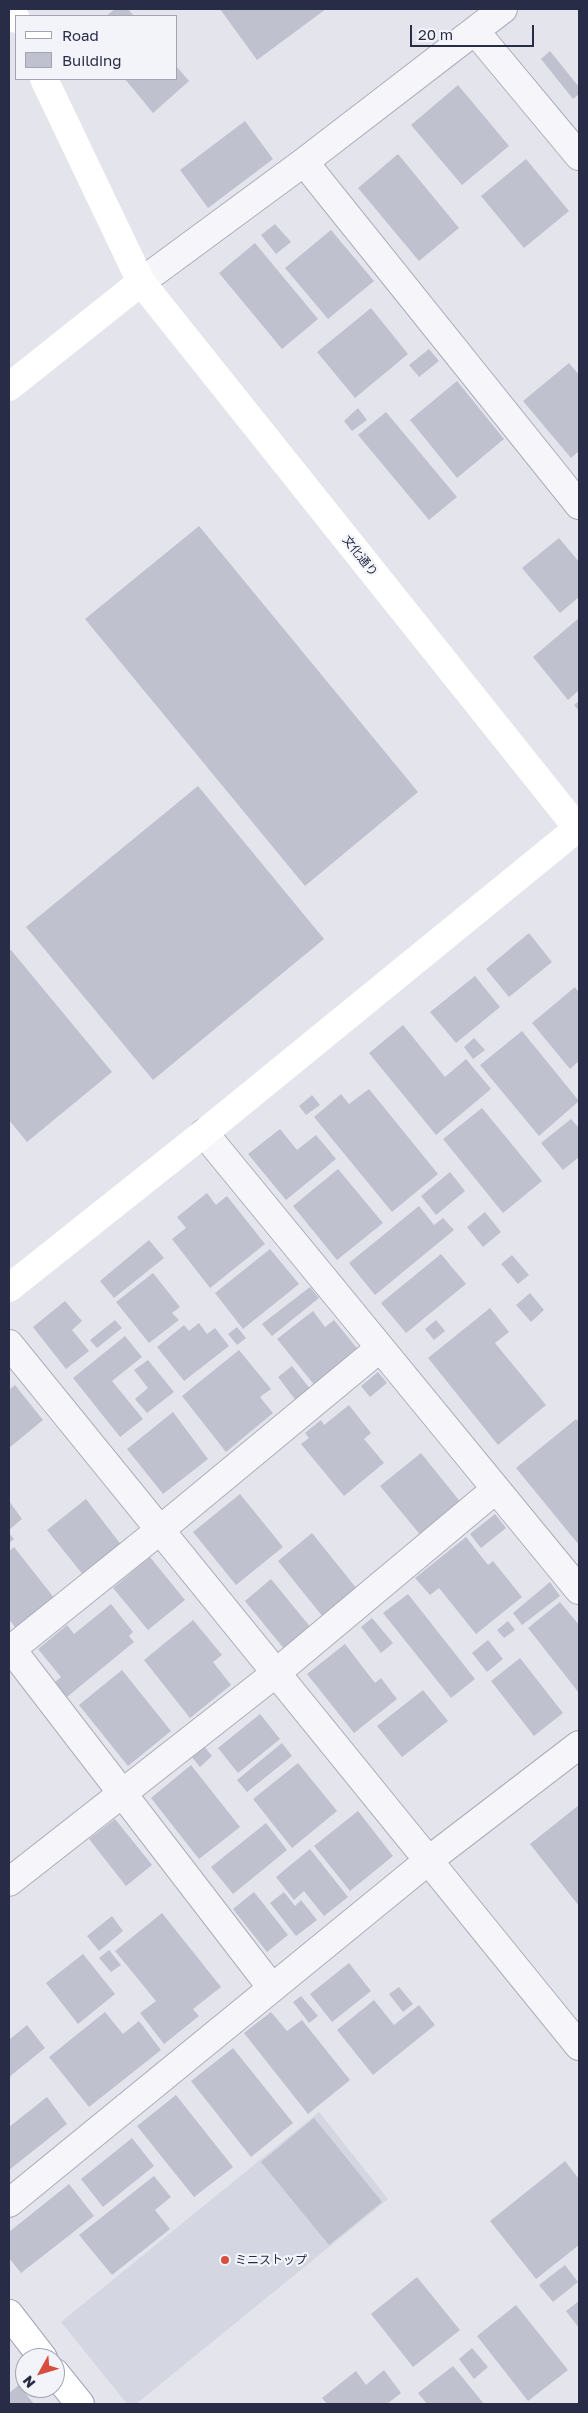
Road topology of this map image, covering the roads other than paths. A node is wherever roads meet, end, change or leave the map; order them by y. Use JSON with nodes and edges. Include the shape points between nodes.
{"nodes":[{"id":1,"x":503,"y":9,"type":"edge"},
{"id":2,"x":475,"y":31,"type":"junction"},
{"id":3,"x":44,"y":80,"type":"edge"},
{"id":4,"x":579,"y":156,"type":"edge"},
{"id":5,"x":304,"y":162,"type":"junction"},
{"id":6,"x":141,"y":282,"type":"junction"},
{"id":7,"x":9,"y":387,"type":"edge"},
{"id":8,"x":579,"y":505,"type":"edge"},
{"id":9,"x":579,"y":829,"type":"edge"},
{"id":10,"x":204,"y":1133,"type":"junction"},
{"id":11,"x":9,"y":1288,"type":"edge"},
{"id":12,"x":9,"y":1344,"type":"edge"},
{"id":13,"x":380,"y":1348,"type":"junction"},
{"id":14,"x":496,"y":1489,"type":"junction"},
{"id":15,"x":160,"y":1530,"type":"junction"},
{"id":16,"x":579,"y":1590,"type":"edge"},
{"id":17,"x":9,"y":1649,"type":"edge"},
{"id":18,"x":276,"y":1673,"type":"junction"},
{"id":19,"x":579,"y":1745,"type":"edge"},
{"id":20,"x":123,"y":1793,"type":"junction"},
{"id":21,"x":429,"y":1860,"type":"junction"},
{"id":22,"x":9,"y":1882,"type":"edge"},
{"id":23,"x":272,"y":1988,"type":"junction"},
{"id":24,"x":579,"y":2046,"type":"edge"},
{"id":25,"x":9,"y":2203,"type":"edge"},
{"id":26,"x":9,"y":2314,"type":"edge"},
{"id":27,"x":35,"y":2348,"type":"edge"},
{"id":28,"x":65,"y":2385,"type":"edge"},
{"id":29,"x":80,"y":2404,"type":"edge"}],
"edges":[{"from":1,"to":2,"type":"street"},
{"from":2,"to":4,"type":"street"},
{"from":2,"to":5,"type":"street"},
{"from":3,"to":6,"type":"street","name":"文化通り"},
{"from":5,"to":6,"type":"street"},
{"from":5,"to":8,"type":"street"},
{"from":6,"to":7,"type":"street"},
{"from":6,"to":9,"type":"street","name":"文化通り"},
{"from":9,"to":10,"type":"street"},
{"from":10,"to":11,"type":"street"},
{"from":10,"to":13,"type":"street"},
{"from":12,"to":15,"type":"street"},
{"from":13,"to":14,"type":"street"},
{"from":13,"to":15,"type":"street"},
{"from":14,"to":16,"type":"street"},
{"from":14,"to":18,"type":"street"},
{"from":15,"to":17,"type":"street"},
{"from":15,"to":18,"type":"street"},
{"from":17,"to":20,"type":"street"},
{"from":18,"to":20,"type":"street"},
{"from":18,"to":21,"type":"street"},
{"from":19,"to":21,"type":"street"},
{"from":20,"to":22,"type":"street"},
{"from":20,"to":23,"type":"street"},
{"from":21,"to":23,"type":"street"},
{"from":21,"to":24,"type":"street"},
{"from":23,"to":25,"type":"street"},
{"from":26,"to":27,"type":"street"},
{"from":28,"to":29,"type":"street"}]}
